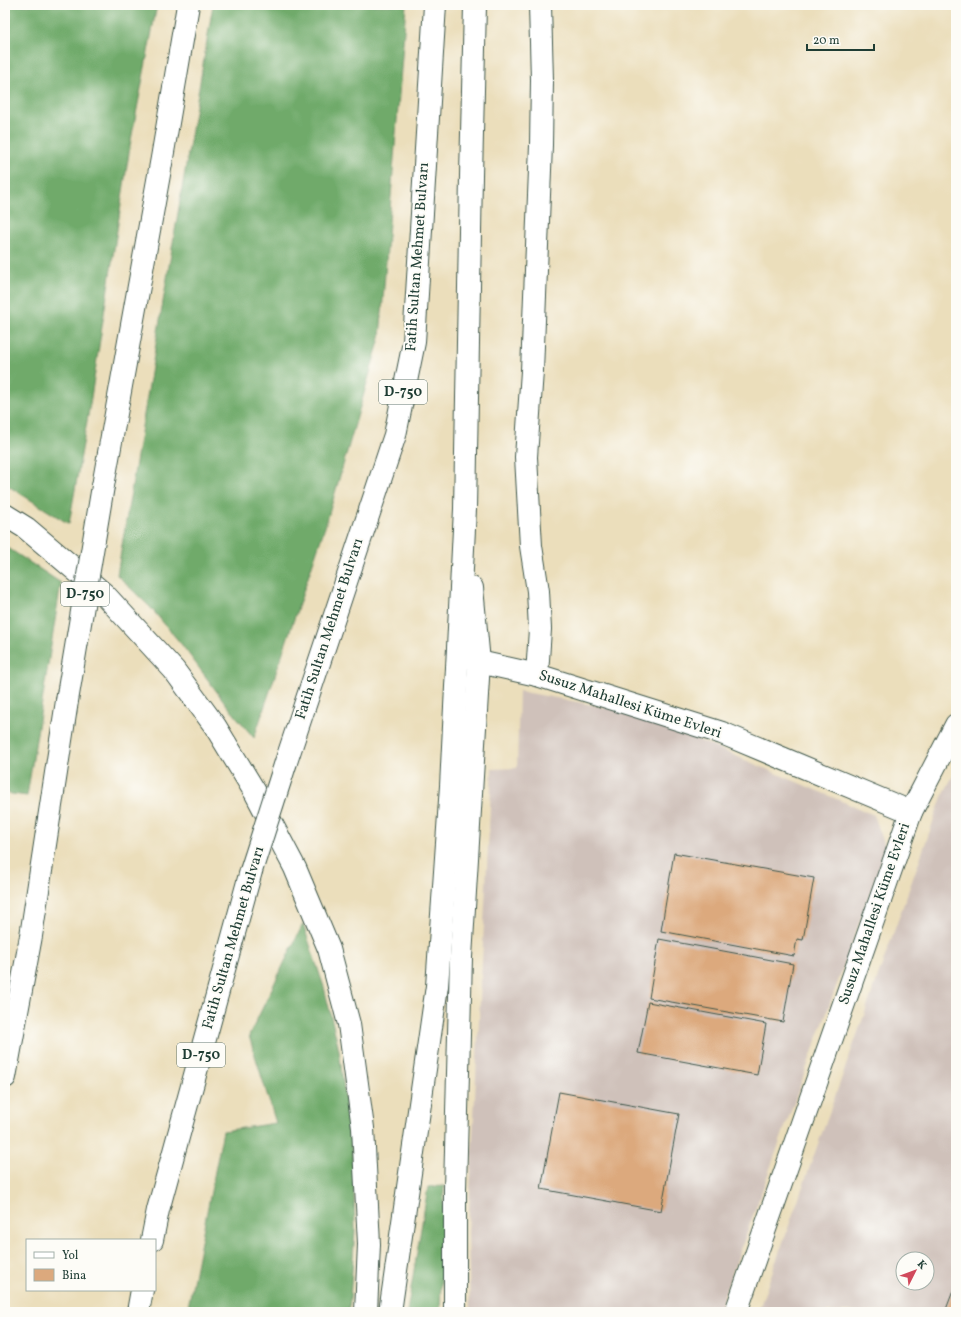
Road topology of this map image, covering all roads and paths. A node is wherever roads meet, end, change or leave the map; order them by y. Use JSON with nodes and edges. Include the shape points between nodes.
{"nodes":[{"id":1,"x":188,"y":5,"type":"edge"},
{"id":2,"x":435,"y":5,"type":"edge"},
{"id":3,"x":475,"y":5,"type":"edge"},
{"id":4,"x":540,"y":5,"type":"edge"},
{"id":5,"x":465,"y":509,"type":"junction"},
{"id":6,"x":5,"y":515,"type":"edge"},
{"id":7,"x":479,"y":662,"type":"junction"},
{"id":8,"x":537,"y":674,"type":"junction"},
{"id":9,"x":956,"y":725,"type":"edge"},
{"id":10,"x":910,"y":812,"type":"junction"},
{"id":11,"x":5,"y":1077,"type":"edge"},
{"id":12,"x":152,"y":1239,"type":"edge"},
{"id":13,"x":142,"y":1291,"type":"edge"},
{"id":14,"x":138,"y":1312,"type":"edge"},
{"id":15,"x":366,"y":1312,"type":"edge"},
{"id":16,"x":390,"y":1312,"type":"edge"},
{"id":17,"x":455,"y":1312,"type":"edge"},
{"id":18,"x":736,"y":1312,"type":"edge"}],
"edges":[{"from":1,"to":11,"type":"main road","number":"D-750","bridge":true,"via":[[103,486],[31,936]]},
{"from":2,"to":12,"type":"main road","name":"Fatih Sultan Mehmet Bulvarı","number":"D-750","bridge":true,"via":[[414,342],[395,435],[251,871]]},
{"from":3,"to":5,"type":"main road"},
{"from":4,"to":8,"type":"main road","via":[[541,145],[526,456],[531,546],[538,591],[540,629]]},
{"from":5,"to":7,"type":"main road"},
{"from":5,"to":16,"type":"main road","via":[[451,786],[437,986]]},
{"from":6,"to":15,"type":"main road","via":[[26,528],[105,594],[174,670],[215,726],[256,792],[295,868],[329,949],[349,1024],[363,1128],[369,1244]]},
{"from":7,"to":8,"type":"main road","name":"Susuz Mahallesi Küme Evleri"},
{"from":7,"to":17,"type":"main road","via":[[461,957],[455,1190]]},
{"from":8,"to":10,"type":"main road","name":"Susuz Mahallesi Küme Evleri","via":[[722,733]]},
{"from":9,"to":10,"type":"main road"},
{"from":10,"to":18,"type":"main road","name":"Susuz Mahallesi Küme Evleri"},
{"from":13,"to":14,"type":"main road"}]}
